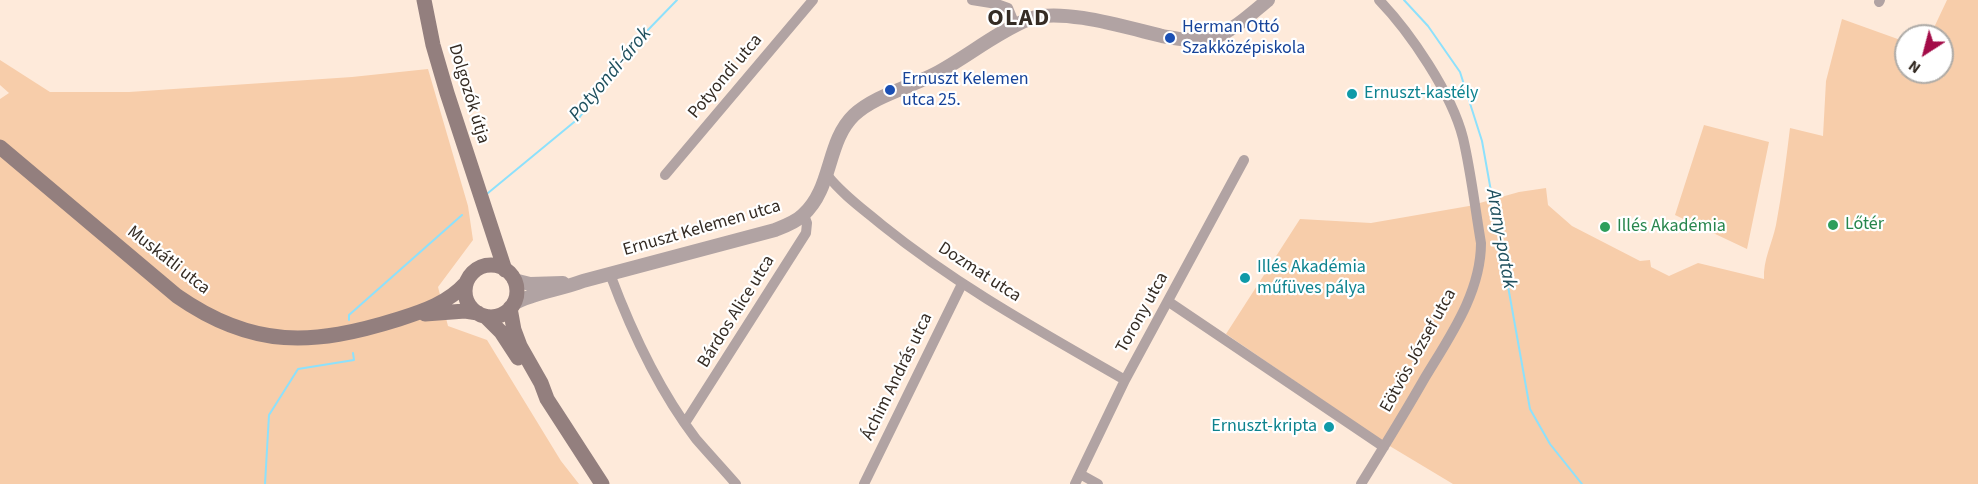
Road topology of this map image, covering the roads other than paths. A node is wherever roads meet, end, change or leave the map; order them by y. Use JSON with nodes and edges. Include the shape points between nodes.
{"nodes":[{"id":1,"x":424,"y":0,"type":"edge"},
{"id":2,"x":813,"y":0,"type":"edge"},
{"id":3,"x":972,"y":0,"type":"edge"},
{"id":4,"x":1268,"y":0,"type":"edge"},
{"id":5,"x":1379,"y":0,"type":"edge"},
{"id":6,"x":984,"y":1,"type":"edge"},
{"id":7,"x":1015,"y":25,"type":"junction"},
{"id":8,"x":0,"y":147,"type":"edge"},
{"id":9,"x":1244,"y":160,"type":"dead end"},
{"id":10,"x":665,"y":174,"type":"dead end"},
{"id":11,"x":828,"y":176,"type":"junction"},
{"id":12,"x":480,"y":197,"type":"junction"},
{"id":13,"x":804,"y":215,"type":"junction"},
{"id":14,"x":610,"y":274,"type":"junction"},
{"id":15,"x":509,"y":275,"type":"junction"},
{"id":16,"x":471,"y":277,"type":"junction"},
{"id":17,"x":583,"y":281,"type":"junction"},
{"id":18,"x":962,"y":284,"type":"junction"},
{"id":19,"x":1169,"y":302,"type":"junction"},
{"id":20,"x":512,"y":306,"type":"junction"},
{"id":21,"x":410,"y":315,"type":"junction"},
{"id":22,"x":482,"y":315,"type":"junction"},
{"id":23,"x":1125,"y":380,"type":"junction"},
{"id":24,"x":548,"y":399,"type":"junction"},
{"id":25,"x":685,"y":423,"type":"junction"},
{"id":26,"x":1384,"y":447,"type":"junction"},
{"id":27,"x":1078,"y":479,"type":"edge"},
{"id":28,"x":602,"y":484,"type":"edge"},
{"id":29,"x":736,"y":484,"type":"edge"},
{"id":30,"x":864,"y":484,"type":"edge"},
{"id":31,"x":1098,"y":484,"type":"edge"},
{"id":32,"x":1361,"y":484,"type":"edge"}],
"edges":[{"from":1,"to":12,"type":"main road","name":"Dolgozók útja","via":[[433,45]]},
{"from":2,"to":10,"type":"street","name":"Potyondi utca"},
{"from":3,"to":6,"type":"street"},
{"from":4,"to":7,"type":"street","name":"Ernuszt Kelemen utca","via":[[1231,29],[1207,40],[1177,39],[1062,15],[1032,18]]},
{"from":5,"to":26,"type":"street","name":"Eötvös József utca","via":[[1420,53],[1454,111],[1463,138],[1480,243],[1478,272],[1460,316]]},
{"from":6,"to":7,"type":"street","via":[[1008,8]]},
{"from":7,"to":11,"type":"street","name":"Ernuszt Kelemen utca","via":[[937,73],[866,106],[846,124]]},
{"from":8,"to":21,"type":"main road","name":"Muskátli utca","via":[[158,282],[220,322],[264,336],[302,339],[346,333]]},
{"from":9,"to":19,"type":"street","name":"Torony utca"},
{"from":11,"to":13,"type":"street","name":"Ernuszt Kelemen utca"},
{"from":11,"to":18,"type":"street","name":"Dozmat utca","via":[[899,238]]},
{"from":12,"to":15,"type":"main road","name":"Dolgozók útja","via":[[497,252]]},
{"from":12,"to":16,"type":"main road","name":"Dolgozók útja","via":[[486,253]]},
{"from":13,"to":14,"type":"street","name":"Ernuszt Kelemen utca","via":[[775,230]]},
{"from":13,"to":25,"type":"street","name":"Bárdos Alice utca","via":[[806,233]]},
{"from":14,"to":17,"type":"street","name":"Ernuszt Kelemen utca"},
{"from":14,"to":25,"type":"street","via":[[643,354]]},
{"from":15,"to":16,"type":"main road","via":[[496,266],[488,266]]},
{"from":15,"to":17,"type":"street","name":"Ernuszt Kelemen utca","via":[[530,284]]},
{"from":15,"to":20,"type":"main road","via":[[516,295]]},
{"from":16,"to":21,"type":"main road","name":"Muskátli utca","via":[[450,298]]},
{"from":16,"to":22,"type":"main road","via":[[467,300]]},
{"from":17,"to":20,"type":"street","name":"Ernuszt Kelemen utca","via":[[522,298]]},
{"from":18,"to":23,"type":"street","name":"Dozmat utca"},
{"from":18,"to":30,"type":"street","name":"Áchim András utca"},
{"from":19,"to":23,"type":"street","name":"Torony utca"},
{"from":19,"to":26,"type":"street"},
{"from":20,"to":22,"type":"main road","via":[[499,316]]},
{"from":20,"to":24,"type":"main road","via":[[520,346]]},
{"from":21,"to":22,"type":"main road","name":"Muskátli utca","via":[[465,311]]},
{"from":22,"to":24,"type":"main road","via":[[501,332],[538,390]]},
{"from":23,"to":27,"type":"street","name":"Torony utca"},
{"from":24,"to":28,"type":"main road"},
{"from":25,"to":29,"type":"street"},
{"from":26,"to":32,"type":"street","name":"Eötvös József utca"},
{"from":27,"to":31,"type":"street"}]}
